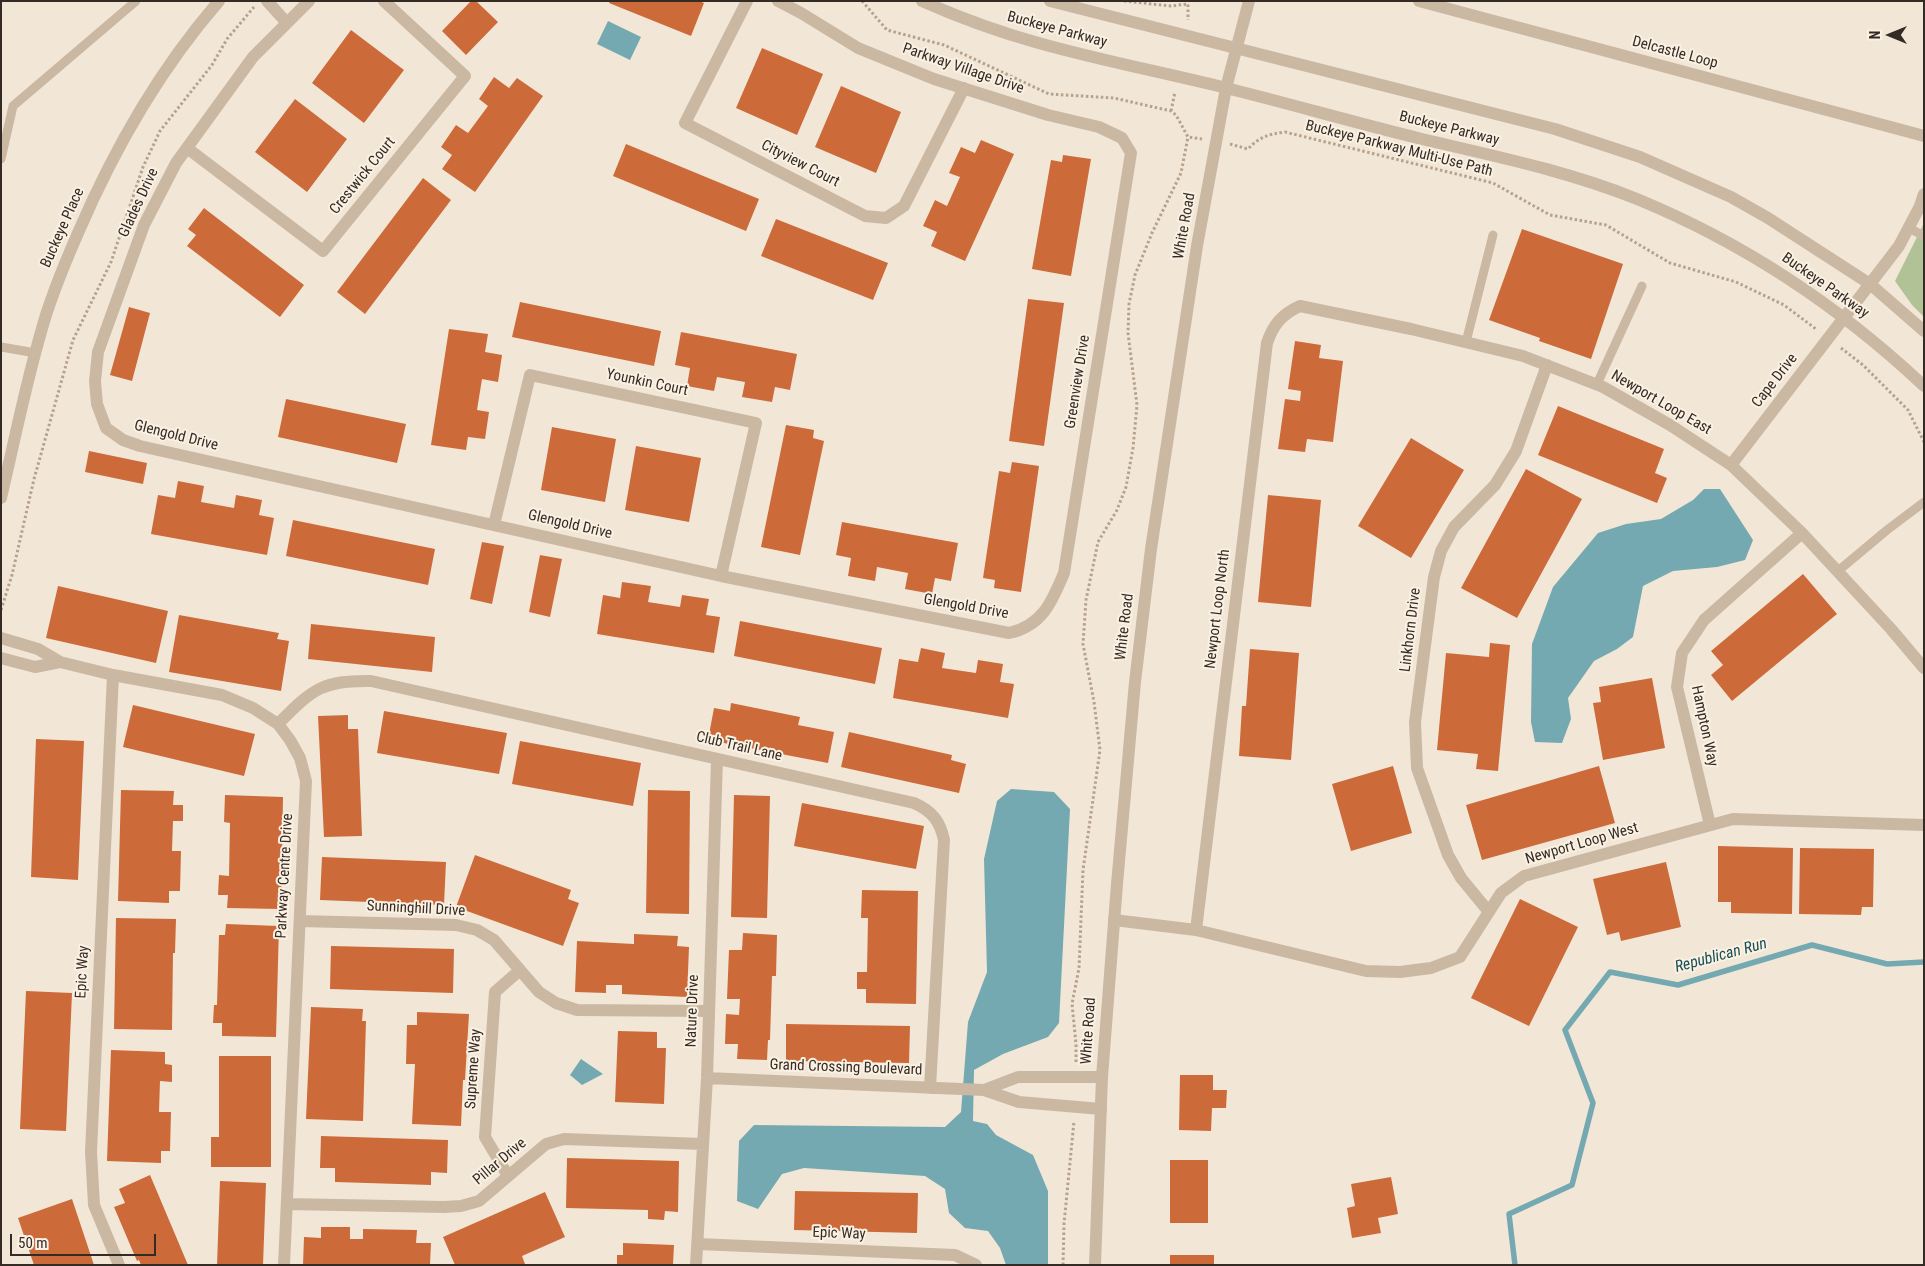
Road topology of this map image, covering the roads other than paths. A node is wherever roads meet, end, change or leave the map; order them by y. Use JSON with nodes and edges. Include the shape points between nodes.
{"nodes":[{"id":1,"x":136,"y":1,"type":"edge"},
{"id":2,"x":219,"y":1,"type":"edge"},
{"id":3,"x":267,"y":1,"type":"edge"},
{"id":4,"x":309,"y":1,"type":"edge"},
{"id":5,"x":384,"y":1,"type":"edge"},
{"id":6,"x":747,"y":1,"type":"edge"},
{"id":7,"x":778,"y":1,"type":"edge"},
{"id":8,"x":922,"y":1,"type":"edge"},
{"id":9,"x":1050,"y":1,"type":"edge"},
{"id":10,"x":1249,"y":1,"type":"edge"},
{"id":11,"x":1418,"y":1,"type":"edge"},
{"id":12,"x":804,"y":7,"type":"edge"},
{"id":13,"x":288,"y":23,"type":"junction"},
{"id":14,"x":1236,"y":48,"type":"junction"},
{"id":15,"x":964,"y":88,"type":"junction"},
{"id":16,"x":1226,"y":88,"type":"junction"},
{"id":17,"x":4,"y":133,"type":"edge"},
{"id":18,"x":1924,"y":136,"type":"edge"},
{"id":19,"x":1122,"y":138,"type":"joint"},
{"id":20,"x":187,"y":148,"type":"junction"},
{"id":21,"x":1,"y":159,"type":"edge"},
{"id":22,"x":1924,"y":194,"type":"edge"},
{"id":23,"x":1909,"y":228,"type":"junction"},
{"id":24,"x":1493,"y":235,"type":"dead end"},
{"id":25,"x":1924,"y":236,"type":"edge"},
{"id":26,"x":1870,"y":284,"type":"junction"},
{"id":27,"x":1642,"y":286,"type":"dead end"},
{"id":28,"x":1300,"y":306,"type":"joint"},
{"id":29,"x":1845,"y":317,"type":"junction"},
{"id":30,"x":1924,"y":331,"type":"edge"},
{"id":31,"x":1466,"y":342,"type":"junction"},
{"id":32,"x":1,"y":347,"type":"edge"},
{"id":33,"x":36,"y":353,"type":"junction"},
{"id":34,"x":1547,"y":365,"type":"junction"},
{"id":35,"x":1597,"y":384,"type":"junction"},
{"id":36,"x":1924,"y":386,"type":"edge"},
{"id":37,"x":106,"y":428,"type":"joint"},
{"id":38,"x":1730,"y":465,"type":"junction"},
{"id":39,"x":1,"y":498,"type":"edge"},
{"id":40,"x":1924,"y":502,"type":"edge"},
{"id":41,"x":494,"y":525,"type":"junction"},
{"id":42,"x":1802,"y":533,"type":"junction"},
{"id":43,"x":1838,"y":571,"type":"junction"},
{"id":44,"x":721,"y":576,"type":"junction"},
{"id":45,"x":1031,"y":624,"type":"joint"},
{"id":46,"x":1,"y":638,"type":"edge"},
{"id":47,"x":1,"y":658,"type":"edge"},
{"id":48,"x":60,"y":662,"type":"junction"},
{"id":49,"x":1924,"y":668,"type":"edge"},
{"id":50,"x":113,"y":675,"type":"junction"},
{"id":51,"x":278,"y":724,"type":"junction"},
{"id":52,"x":718,"y":759,"type":"junction"},
{"id":53,"x":1710,"y":825,"type":"junction"},
{"id":54,"x":1924,"y":825,"type":"edge"},
{"id":55,"x":1489,"y":912,"type":"junction"},
{"id":56,"x":1114,"y":920,"type":"junction"},
{"id":57,"x":300,"y":921,"type":"junction"},
{"id":58,"x":1196,"y":930,"type":"junction"},
{"id":59,"x":520,"y":970,"type":"junction"},
{"id":60,"x":709,"y":1011,"type":"junction"},
{"id":61,"x":1102,"y":1077,"type":"junction"},
{"id":62,"x":707,"y":1078,"type":"junction"},
{"id":63,"x":930,"y":1088,"type":"junction"},
{"id":64,"x":984,"y":1090,"type":"junction"},
{"id":65,"x":1101,"y":1108,"type":"junction"},
{"id":66,"x":703,"y":1144,"type":"junction"},
{"id":67,"x":508,"y":1176,"type":"junction"},
{"id":68,"x":287,"y":1204,"type":"junction"},
{"id":69,"x":698,"y":1244,"type":"junction"},
{"id":70,"x":120,"y":1265,"type":"edge"},
{"id":71,"x":284,"y":1265,"type":"edge"},
{"id":72,"x":696,"y":1265,"type":"edge"},
{"id":73,"x":976,"y":1265,"type":"edge"},
{"id":74,"x":1095,"y":1265,"type":"edge"}],
"edges":[{"from":1,"to":17,"type":"lane","via":[[13,106]]},
{"from":2,"to":33,"type":"street","name":"Buckeye Place","via":[[172,59],[109,164],[59,277]]},
{"from":3,"to":13,"type":"street"},
{"from":4,"to":13,"type":"street","name":"Glades Drive"},
{"from":5,"to":20,"type":"street","name":"Crestwick Court","via":[[465,76],[323,251]]},
{"from":6,"to":15,"type":"street","name":"Cityview Court","via":[[685,123],[865,216],[886,218],[904,206]]},
{"from":7,"to":12,"type":"street","name":"Parkway Village Drive"},
{"from":8,"to":16,"type":"street","name":"Buckeye Parkway","via":[[1034,42]]},
{"from":9,"to":14,"type":"street","name":"Buckeye Parkway"},
{"from":10,"to":14,"type":"street","name":"White Road"},
{"from":11,"to":18,"type":"street","name":"Delcastle Loop"},
{"from":12,"to":15,"type":"street","name":"Parkway Village Drive","via":[[858,48]]},
{"from":13,"to":20,"type":"street","name":"Glades Drive","via":[[253,57]]},
{"from":14,"to":16,"type":"street","name":"White Road"},
{"from":14,"to":26,"type":"street","name":"Buckeye Parkway","via":[[1555,129],[1640,157],[1730,197]]},
{"from":15,"to":19,"type":"street","name":"Parkway Village Drive","via":[[1048,115],[1099,127]]},
{"from":16,"to":29,"type":"street","name":"Buckeye Parkway","via":[[1542,168],[1626,195],[1720,238]]},
{"from":16,"to":56,"type":"street","name":"White Road","via":[[1197,246],[1151,549]]},
{"from":17,"to":21,"type":"lane"},
{"from":19,"to":45,"type":"street","name":"Greenview Drive","via":[[1131,153],[1064,574],[1051,605]]},
{"from":20,"to":37,"type":"street","name":"Glades Drive","via":[[144,225],[98,352],[97,404]]},
{"from":22,"to":23,"type":"street","name":"Cape Drive"},
{"from":23,"to":25,"type":"lane"},
{"from":23,"to":26,"type":"street","name":"Cape Drive"},
{"from":24,"to":31,"type":"lane"},
{"from":26,"to":29,"type":"street","name":"Cape Drive"},
{"from":26,"to":30,"type":"street","name":"Buckeye Parkway"},
{"from":27,"to":35,"type":"lane"},
{"from":28,"to":31,"type":"street","name":"Newport Loop East"},
{"from":28,"to":58,"type":"street","name":"Newport Loop North","via":[[1282,317],[1271,330],[1267,344]]},
{"from":29,"to":36,"type":"street","name":"Buckeye Parkway"},
{"from":29,"to":38,"type":"street","name":"Cape Drive"},
{"from":31,"to":34,"type":"street","name":"Newport Loop East"},
{"from":32,"to":33,"type":"lane"},
{"from":33,"to":39,"type":"street","name":"Buckeye Place"},
{"from":34,"to":35,"type":"street","name":"Newport Loop East"},
{"from":34,"to":55,"type":"street","name":"Linkhorn Drive","via":[[1516,451],[1494,485],[1454,527],[1441,551],[1434,576],[1415,722],[1417,768],[1448,855],[1461,878]]},
{"from":35,"to":38,"type":"street","name":"Newport Loop East","via":[[1670,424]]},
{"from":37,"to":41,"type":"street","name":"Glengold Drive","via":[[123,440],[140,446]]},
{"from":38,"to":42,"type":"street","name":"Newport Loop East"},
{"from":40,"to":43,"type":"lane"},
{"from":41,"to":44,"type":"street","name":"Glengold Drive"},
{"from":41,"to":44,"type":"street","name":"Younkin Court","via":[[530,375],[756,423]]},
{"from":42,"to":43,"type":"street","name":"Newport Loop East"},
{"from":42,"to":53,"type":"street","name":"Hampton Way","via":[[1704,620],[1682,653],[1677,687]]},
{"from":43,"to":49,"type":"street","name":"Newport Loop East"},
{"from":44,"to":45,"type":"street","name":"Glengold Drive","via":[[1009,633]]},
{"from":46,"to":48,"type":"street","name":"Parkway Centre Drive","via":[[38,649]]},
{"from":47,"to":48,"type":"street","name":"Parkway Centre Drive","via":[[35,666]]},
{"from":48,"to":50,"type":"street","name":"Parkway Centre Drive"},
{"from":50,"to":51,"type":"street","name":"Parkway Centre Drive","via":[[222,695],[253,708]]},
{"from":50,"to":70,"type":"street","name":"Epic Way","via":[[92,1152],[94,1205]]},
{"from":51,"to":52,"type":"street","name":"Club Trail Lane","via":[[307,695],[321,687],[372,681]]},
{"from":51,"to":57,"type":"street","name":"Parkway Centre Drive","via":[[300,758],[306,781]]},
{"from":52,"to":60,"type":"street","name":"Nature Drive"},
{"from":52,"to":63,"type":"street","name":"Club Trail Lane","via":[[914,802],[935,816],[944,840]]},
{"from":53,"to":54,"type":"street","name":"Newport Loop West","via":[[1733,819]]},
{"from":53,"to":55,"type":"street","name":"Newport Loop West","via":[[1524,876],[1501,893]]},
{"from":55,"to":58,"type":"street","name":"Newport Loop West","via":[[1460,957],[1431,968],[1400,972],[1366,971]]},
{"from":56,"to":58,"type":"street","name":"Newport Loop West"},
{"from":56,"to":61,"type":"street","name":"White Road"},
{"from":57,"to":59,"type":"street","name":"Sunninghill Drive","via":[[456,925],[477,930],[494,940]]},
{"from":57,"to":68,"type":"street","name":"Parkway Centre Drive"},
{"from":59,"to":60,"type":"street","name":"Sunninghill Drive","via":[[539,992],[576,1010]]},
{"from":59,"to":67,"type":"street","name":"Supreme Way","via":[[495,992],[485,1137]]},
{"from":60,"to":62,"type":"street","name":"Nature Drive"},
{"from":61,"to":64,"type":"street","name":"Grand Crossing Boulevard","via":[[1018,1077]]},
{"from":61,"to":65,"type":"street","name":"White Road"},
{"from":62,"to":63,"type":"street","name":"Grand Crossing Boulevard"},
{"from":62,"to":66,"type":"street","name":"Nature Drive"},
{"from":63,"to":64,"type":"street","name":"Grand Crossing Boulevard"},
{"from":64,"to":65,"type":"street","name":"Grand Crossing Boulevard","via":[[1019,1102]]},
{"from":65,"to":74,"type":"street","name":"White Road"},
{"from":66,"to":67,"type":"street","name":"Pillar Drive","via":[[564,1139],[546,1144]]},
{"from":66,"to":69,"type":"street","name":"Nature Drive"},
{"from":67,"to":68,"type":"street","name":"Pillar Drive","via":[[479,1201],[461,1206]]},
{"from":68,"to":71,"type":"street","name":"Parkway Centre Drive"},
{"from":69,"to":72,"type":"street","name":"Nature Drive"},
{"from":69,"to":73,"type":"street","name":"Epic Way","via":[[956,1255]]}]}
